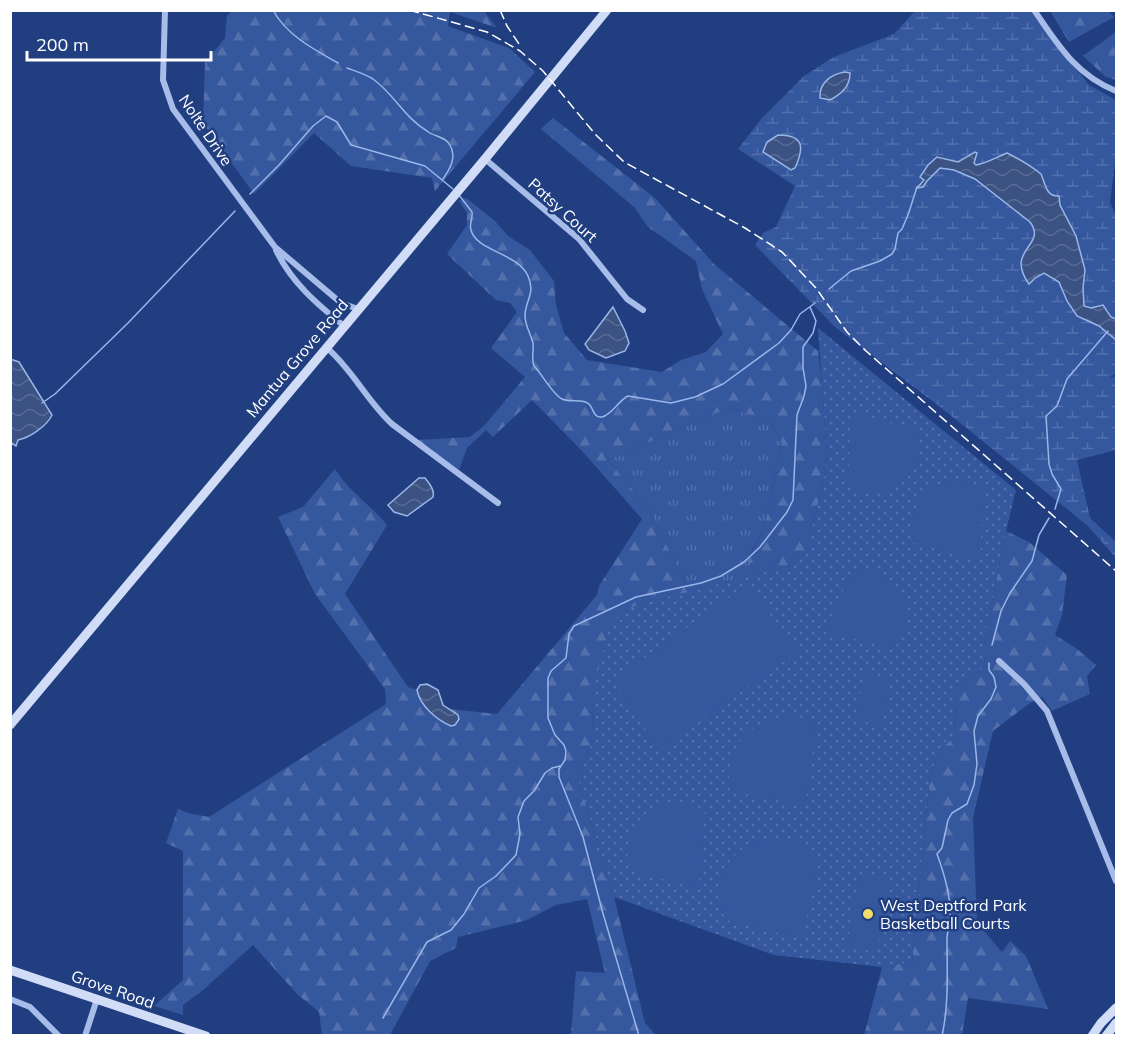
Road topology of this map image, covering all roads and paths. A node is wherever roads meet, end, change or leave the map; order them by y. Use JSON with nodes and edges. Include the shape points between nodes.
{"nodes":[{"id":1,"x":165,"y":10,"type":"edge"},
{"id":2,"x":607,"y":10,"type":"edge"},
{"id":3,"x":1034,"y":10,"type":"edge"},
{"id":4,"x":1116,"y":91,"type":"edge"},
{"id":5,"x":485,"y":159,"type":"junction"},
{"id":6,"x":275,"y":247,"type":"junction"},
{"id":7,"x":358,"y":309,"type":"junction"},
{"id":8,"x":643,"y":310,"type":"dead end"},
{"id":9,"x":344,"y":326,"type":"junction"},
{"id":10,"x":327,"y":348,"type":"junction"},
{"id":11,"x":498,"y":503,"type":"dead end"},
{"id":12,"x":999,"y":661,"type":"dead end"},
{"id":13,"x":10,"y":725,"type":"edge"},
{"id":14,"x":1116,"y":881,"type":"edge"},
{"id":15,"x":10,"y":970,"type":"edge"},
{"id":16,"x":10,"y":999,"type":"edge"},
{"id":17,"x":97,"y":999,"type":"junction"},
{"id":18,"x":1116,"y":1008,"type":"edge"},
{"id":19,"x":1116,"y":1023,"type":"edge"},
{"id":20,"x":59,"y":1035,"type":"edge"},
{"id":21,"x":85,"y":1035,"type":"edge"},
{"id":22,"x":206,"y":1035,"type":"edge"},
{"id":23,"x":1092,"y":1035,"type":"edge"},
{"id":24,"x":1106,"y":1035,"type":"edge"}],
"edges":[{"from":1,"to":6,"type":"street","name":"Nolte Drive","via":[[163,80],[173,109]]},
{"from":2,"to":5,"type":"main road","name":"Mantua Grove Road"},
{"from":3,"to":4,"type":"street","via":[[1074,64]]},
{"from":5,"to":7,"type":"main road","name":"Mantua Grove Road"},
{"from":5,"to":8,"type":"street","name":"Patsy Court","via":[[579,238],[627,299]]},
{"from":6,"to":7,"type":"street","name":"Nolte Drive","via":[[341,303]]},
{"from":6,"to":9,"type":"street","name":"Nolte Drive","via":[[302,288]]},
{"from":7,"to":9,"type":"main road","name":"Mantua Grove Road"},
{"from":9,"to":10,"type":"main road","name":"Mantua Grove Road"},
{"from":10,"to":11,"type":"street","via":[[380,414]]},
{"from":10,"to":13,"type":"main road","name":"Mantua Grove Road"},
{"from":12,"to":14,"type":"street","via":[[1047,711]]},
{"from":15,"to":17,"type":"main road","name":"Grove Road"},
{"from":16,"to":20,"type":"street","via":[[30,1006]]},
{"from":17,"to":21,"type":"street"},
{"from":17,"to":22,"type":"main road","name":"Grove Road"},
{"from":18,"to":23,"type":"main road"},
{"from":19,"to":24,"type":"main road"}]}
